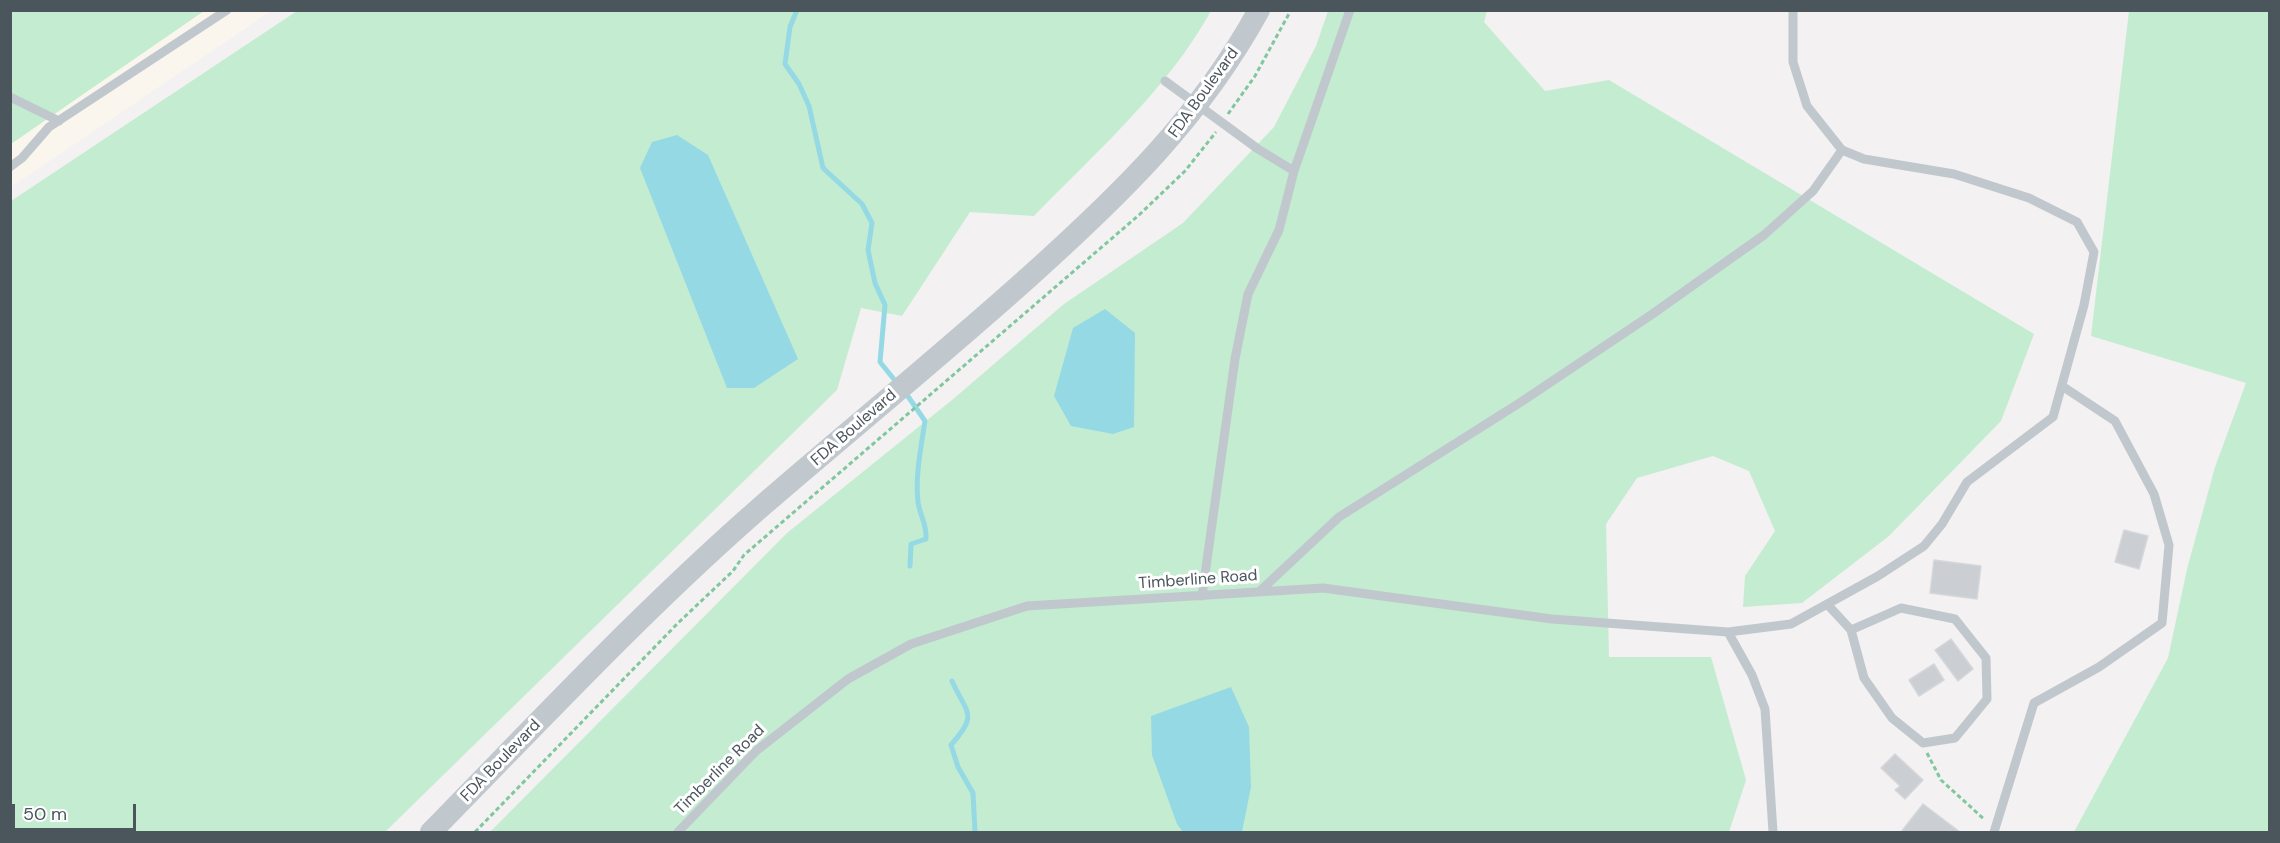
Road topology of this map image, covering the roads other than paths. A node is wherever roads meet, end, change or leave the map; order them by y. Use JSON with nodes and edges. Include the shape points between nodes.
{"nodes":[{"id":1,"x":227,"y":10,"type":"edge"},
{"id":2,"x":1259,"y":10,"type":"edge"},
{"id":3,"x":1350,"y":10,"type":"edge"},
{"id":4,"x":1793,"y":10,"type":"edge"},
{"id":5,"x":1165,"y":81,"type":"dead end"},
{"id":6,"x":10,"y":97,"type":"edge"},
{"id":7,"x":1198,"y":105,"type":"junction"},
{"id":8,"x":59,"y":121,"type":"junction"},
{"id":9,"x":1842,"y":150,"type":"junction"},
{"id":10,"x":10,"y":167,"type":"edge"},
{"id":11,"x":1294,"y":171,"type":"junction"},
{"id":12,"x":2062,"y":386,"type":"junction"},
{"id":13,"x":1260,"y":591,"type":"junction"},
{"id":14,"x":1202,"y":596,"type":"junction"},
{"id":15,"x":1827,"y":604,"type":"junction"},
{"id":16,"x":1851,"y":630,"type":"junction"},
{"id":17,"x":1728,"y":632,"type":"junction"},
{"id":18,"x":1994,"y":830,"type":"edge"},
{"id":19,"x":431,"y":832,"type":"edge"},
{"id":20,"x":678,"y":832,"type":"edge"},
{"id":21,"x":1773,"y":832,"type":"edge"}],
"edges":[{"from":1,"to":8,"type":"lane"},
{"from":2,"to":7,"type":"street","name":"FDA Boulevard","via":[[1240,46]]},
{"from":3,"to":11,"type":"lane"},
{"from":4,"to":9,"type":"lane","via":[[1793,62],[1807,106]]},
{"from":5,"to":7,"type":"lane"},
{"from":6,"to":8,"type":"lane"},
{"from":7,"to":11,"type":"lane"},
{"from":7,"to":19,"type":"street","name":"FDA Boulevard","via":[[1165,146],[1096,216],[976,325],[668,590]]},
{"from":8,"to":10,"type":"lane"},
{"from":9,"to":12,"type":"lane","via":[[1864,159],[1954,174],[2029,198],[2077,222],[2094,252]]},
{"from":9,"to":13,"type":"lane","via":[[1813,191],[1764,235],[1530,396],[1339,517]]},
{"from":11,"to":14,"type":"lane","via":[[1279,230],[1248,294],[1235,359]]},
{"from":12,"to":15,"type":"lane","via":[[2053,417],[1967,482],[1942,524],[1923,546]]},
{"from":12,"to":18,"type":"lane","via":[[2115,421],[2154,494],[2169,545],[2162,623],[2099,667],[2034,703]]},
{"from":13,"to":14,"type":"lane","name":"Timberline Road"},
{"from":13,"to":17,"type":"lane","name":"Timberline Road","via":[[1323,588],[1552,620]]},
{"from":14,"to":20,"type":"lane","name":"Timberline Road","via":[[1026,606],[911,644],[848,679],[756,751]]},
{"from":15,"to":16,"type":"lane"},
{"from":15,"to":17,"type":"lane","name":"Timberline Road","via":[[1791,624]]},
{"from":16,"to":16,"type":"lane","via":[[1864,678],[1892,718],[1923,743],[1955,738],[1987,699],[1986,658],[1955,619],[1901,608]]},
{"from":17,"to":21,"type":"lane","via":[[1752,675],[1765,709]]}]}
